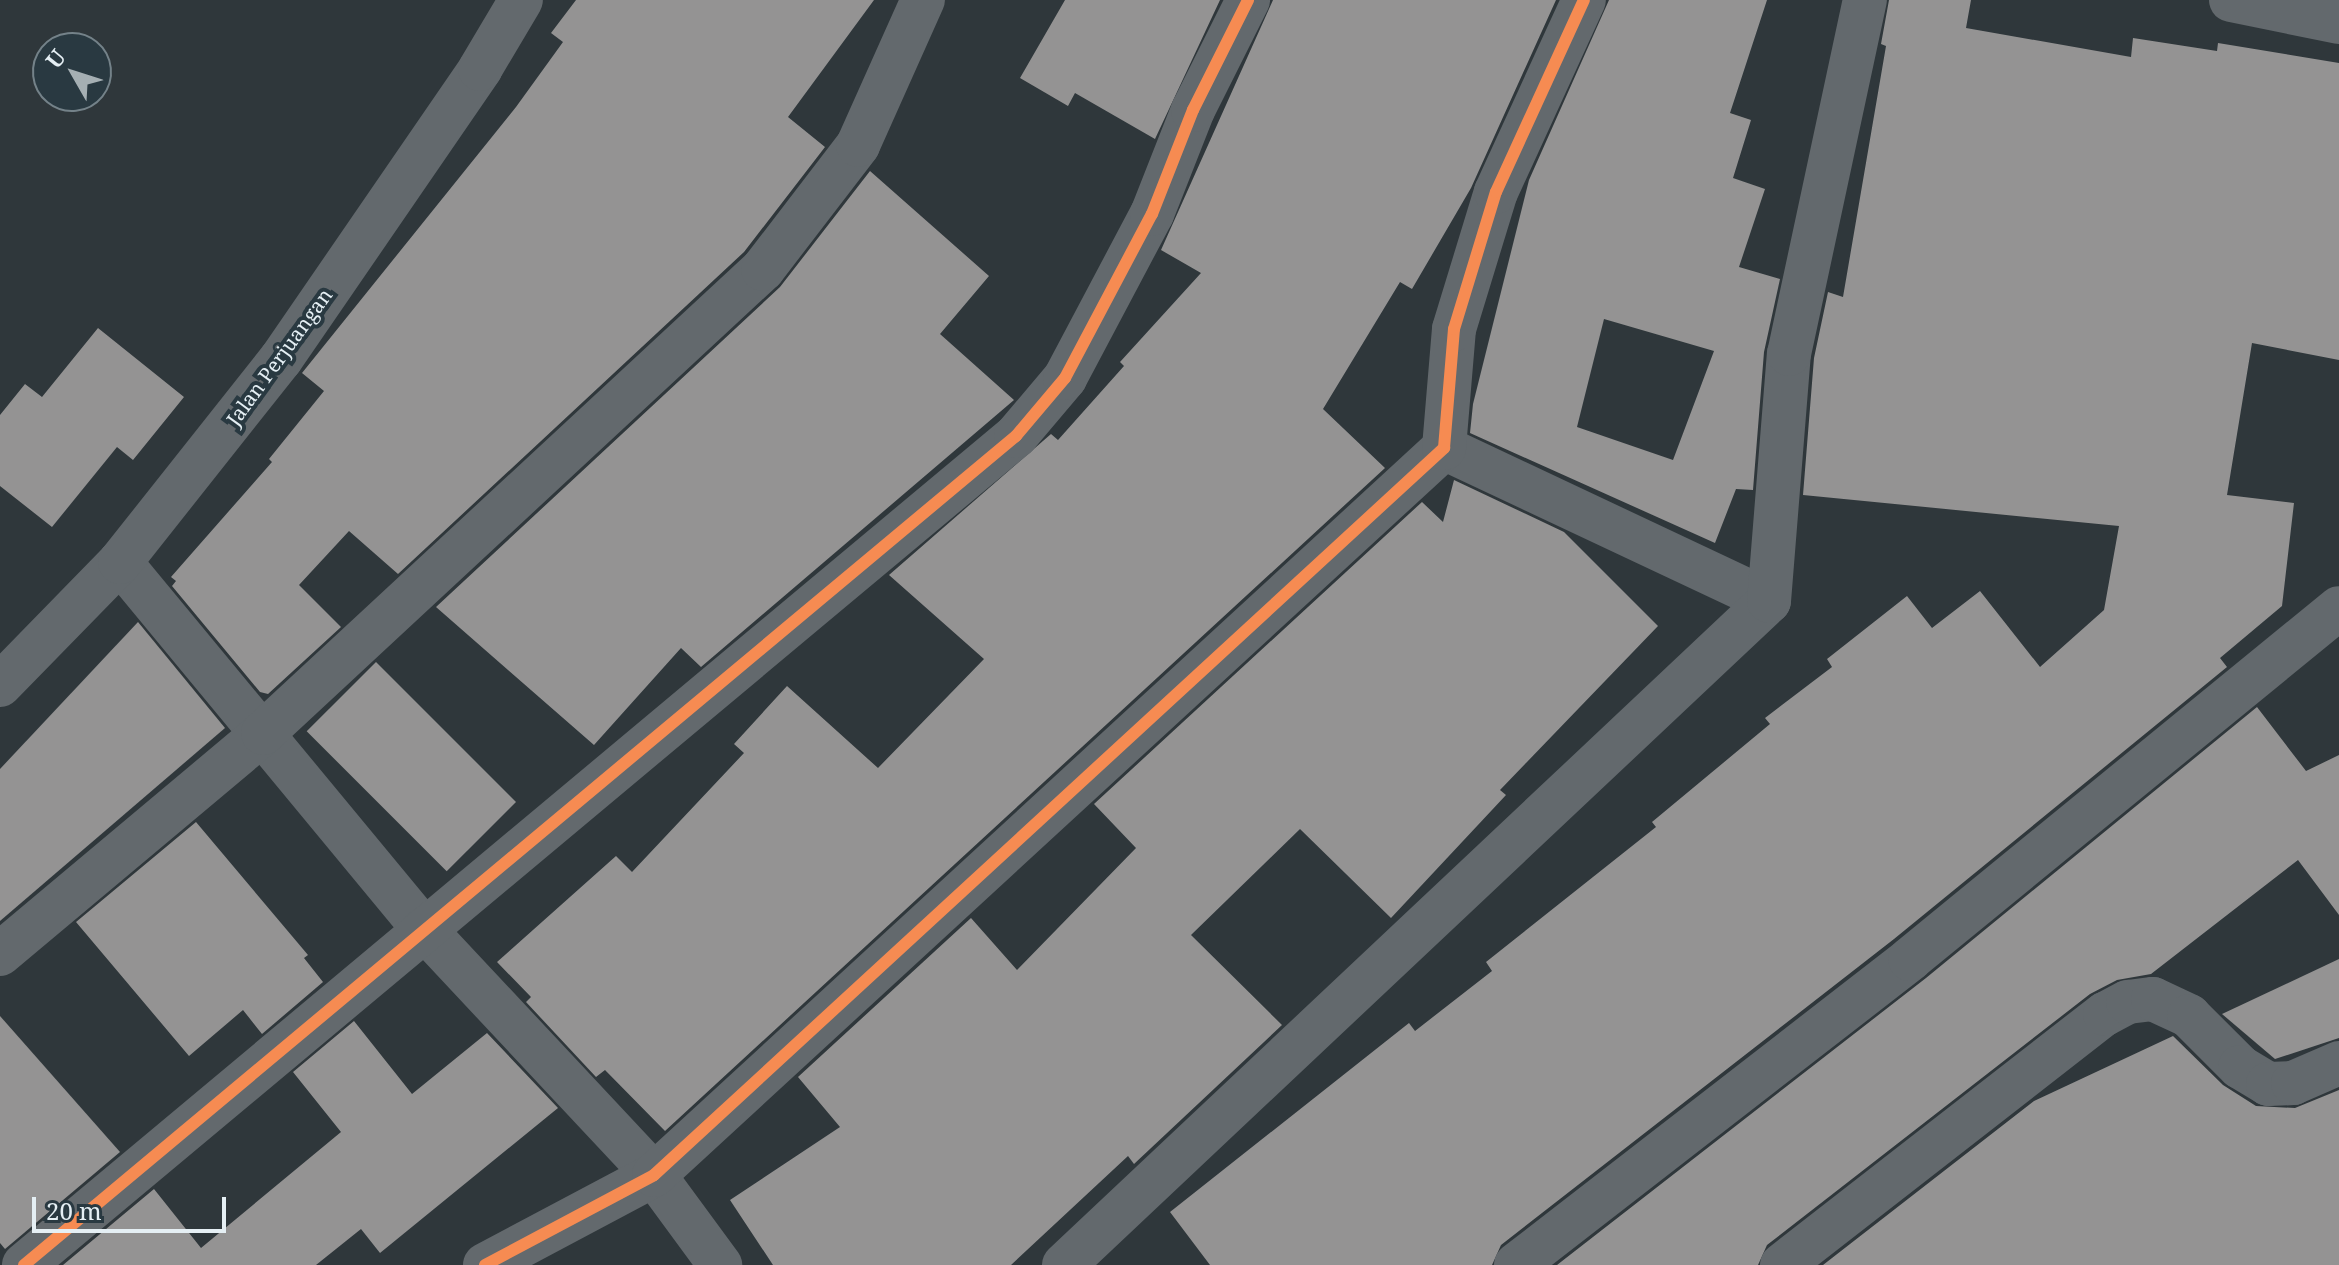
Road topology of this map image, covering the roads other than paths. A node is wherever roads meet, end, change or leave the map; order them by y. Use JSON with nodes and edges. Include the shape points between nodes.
{"nodes":[{"id":1,"x":521,"y":0,"type":"edge"},
{"id":2,"x":923,"y":0,"type":"edge"},
{"id":3,"x":1248,"y":0,"type":"edge"},
{"id":4,"x":1584,"y":0,"type":"edge"},
{"id":5,"x":1865,"y":0,"type":"edge"},
{"id":6,"x":2231,"y":0,"type":"edge"},
{"id":7,"x":2339,"y":22,"type":"edge"},
{"id":8,"x":1444,"y":448,"type":"junction"},
{"id":9,"x":120,"y":562,"type":"junction"},
{"id":10,"x":1769,"y":601,"type":"junction"},
{"id":11,"x":2339,"y":608,"type":"edge"},
{"id":12,"x":0,"y":685,"type":"edge"},
{"id":13,"x":263,"y":733,"type":"junction"},
{"id":14,"x":424,"y":929,"type":"junction"},
{"id":15,"x":0,"y":954,"type":"edge"},
{"id":16,"x":2339,"y":1063,"type":"edge"},
{"id":17,"x":654,"y":1175,"type":"junction"},
{"id":18,"x":1066,"y":1264,"type":"edge"},
{"id":19,"x":24,"y":1265,"type":"edge"},
{"id":20,"x":485,"y":1265,"type":"edge"},
{"id":21,"x":720,"y":1265,"type":"edge"},
{"id":22,"x":1516,"y":1265,"type":"edge"},
{"id":23,"x":1782,"y":1265,"type":"edge"}],
"edges":[{"from":1,"to":9,"type":"street","name":"Jalan Perjuangan","via":[[480,69],[281,359]]},
{"from":2,"to":13,"type":"street","via":[[858,145],[763,269]]},
{"from":3,"to":14,"type":"street","via":[[1193,110],[1152,214],[1102,310],[1065,378],[1016,436]]},
{"from":4,"to":8,"type":"street","via":[[1496,192],[1454,329]]},
{"from":5,"to":10,"type":"street","via":[[1789,354]]},
{"from":6,"to":7,"type":"street"},
{"from":8,"to":10,"type":"street"},
{"from":8,"to":17,"type":"street"},
{"from":9,"to":12,"type":"street","name":"Jalan Perjuangan"},
{"from":9,"to":13,"type":"street"},
{"from":10,"to":18,"type":"street"},
{"from":11,"to":22,"type":"street","via":[[1910,959]]},
{"from":13,"to":14,"type":"street"},
{"from":13,"to":15,"type":"street"},
{"from":14,"to":17,"type":"street"},
{"from":14,"to":19,"type":"street"},
{"from":16,"to":23,"type":"street","via":[[2293,1083],[2268,1084],[2240,1067],[2189,1016],[2153,999],[2128,1002],[2105,1014]]},
{"from":17,"to":20,"type":"street"},
{"from":17,"to":21,"type":"street"}]}
